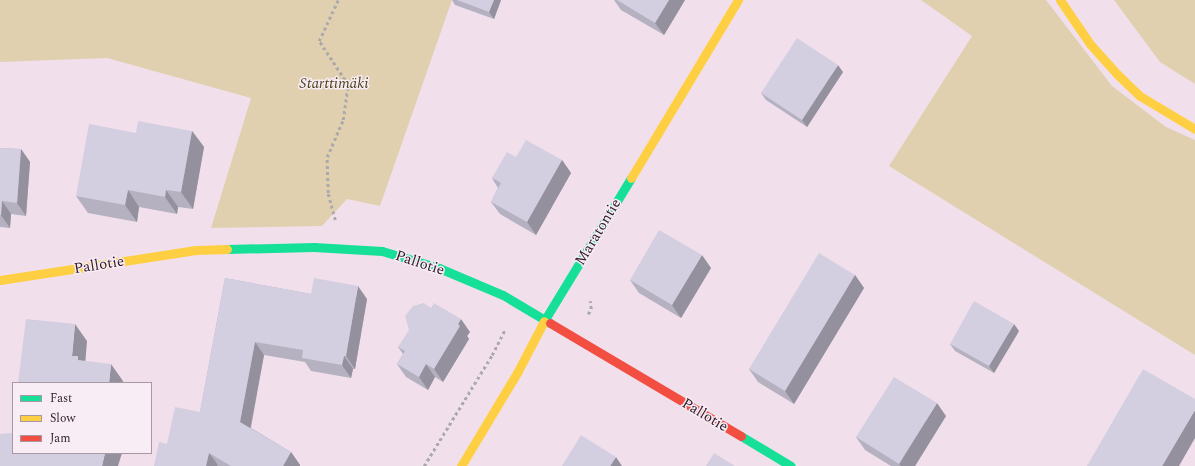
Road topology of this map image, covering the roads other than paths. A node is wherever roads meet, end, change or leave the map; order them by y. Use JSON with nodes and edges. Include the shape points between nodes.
{"nodes":[{"id":1,"x":738,"y":0,"type":"edge"},
{"id":2,"x":1060,"y":0,"type":"edge"},
{"id":3,"x":1195,"y":129,"type":"edge"},
{"id":4,"x":0,"y":280,"type":"edge"},
{"id":5,"x":545,"y":320,"type":"junction"},
{"id":6,"x":461,"y":466,"type":"edge"},
{"id":7,"x":791,"y":466,"type":"edge"}],
"edges":[{"from":1,"to":5,"type":"main road","name":"Maratontie"},
{"from":2,"to":3,"type":"main road","via":[[1090,44],[1118,75],[1140,96]]},
{"from":4,"to":5,"type":"main road","name":"Pallotie","via":[[196,250],[343,247],[382,251],[439,268],[492,289]]},
{"from":5,"to":6,"type":"main road","name":"Maratontie","via":[[518,371]]},
{"from":5,"to":7,"type":"main road","name":"Pallotie"}]}
